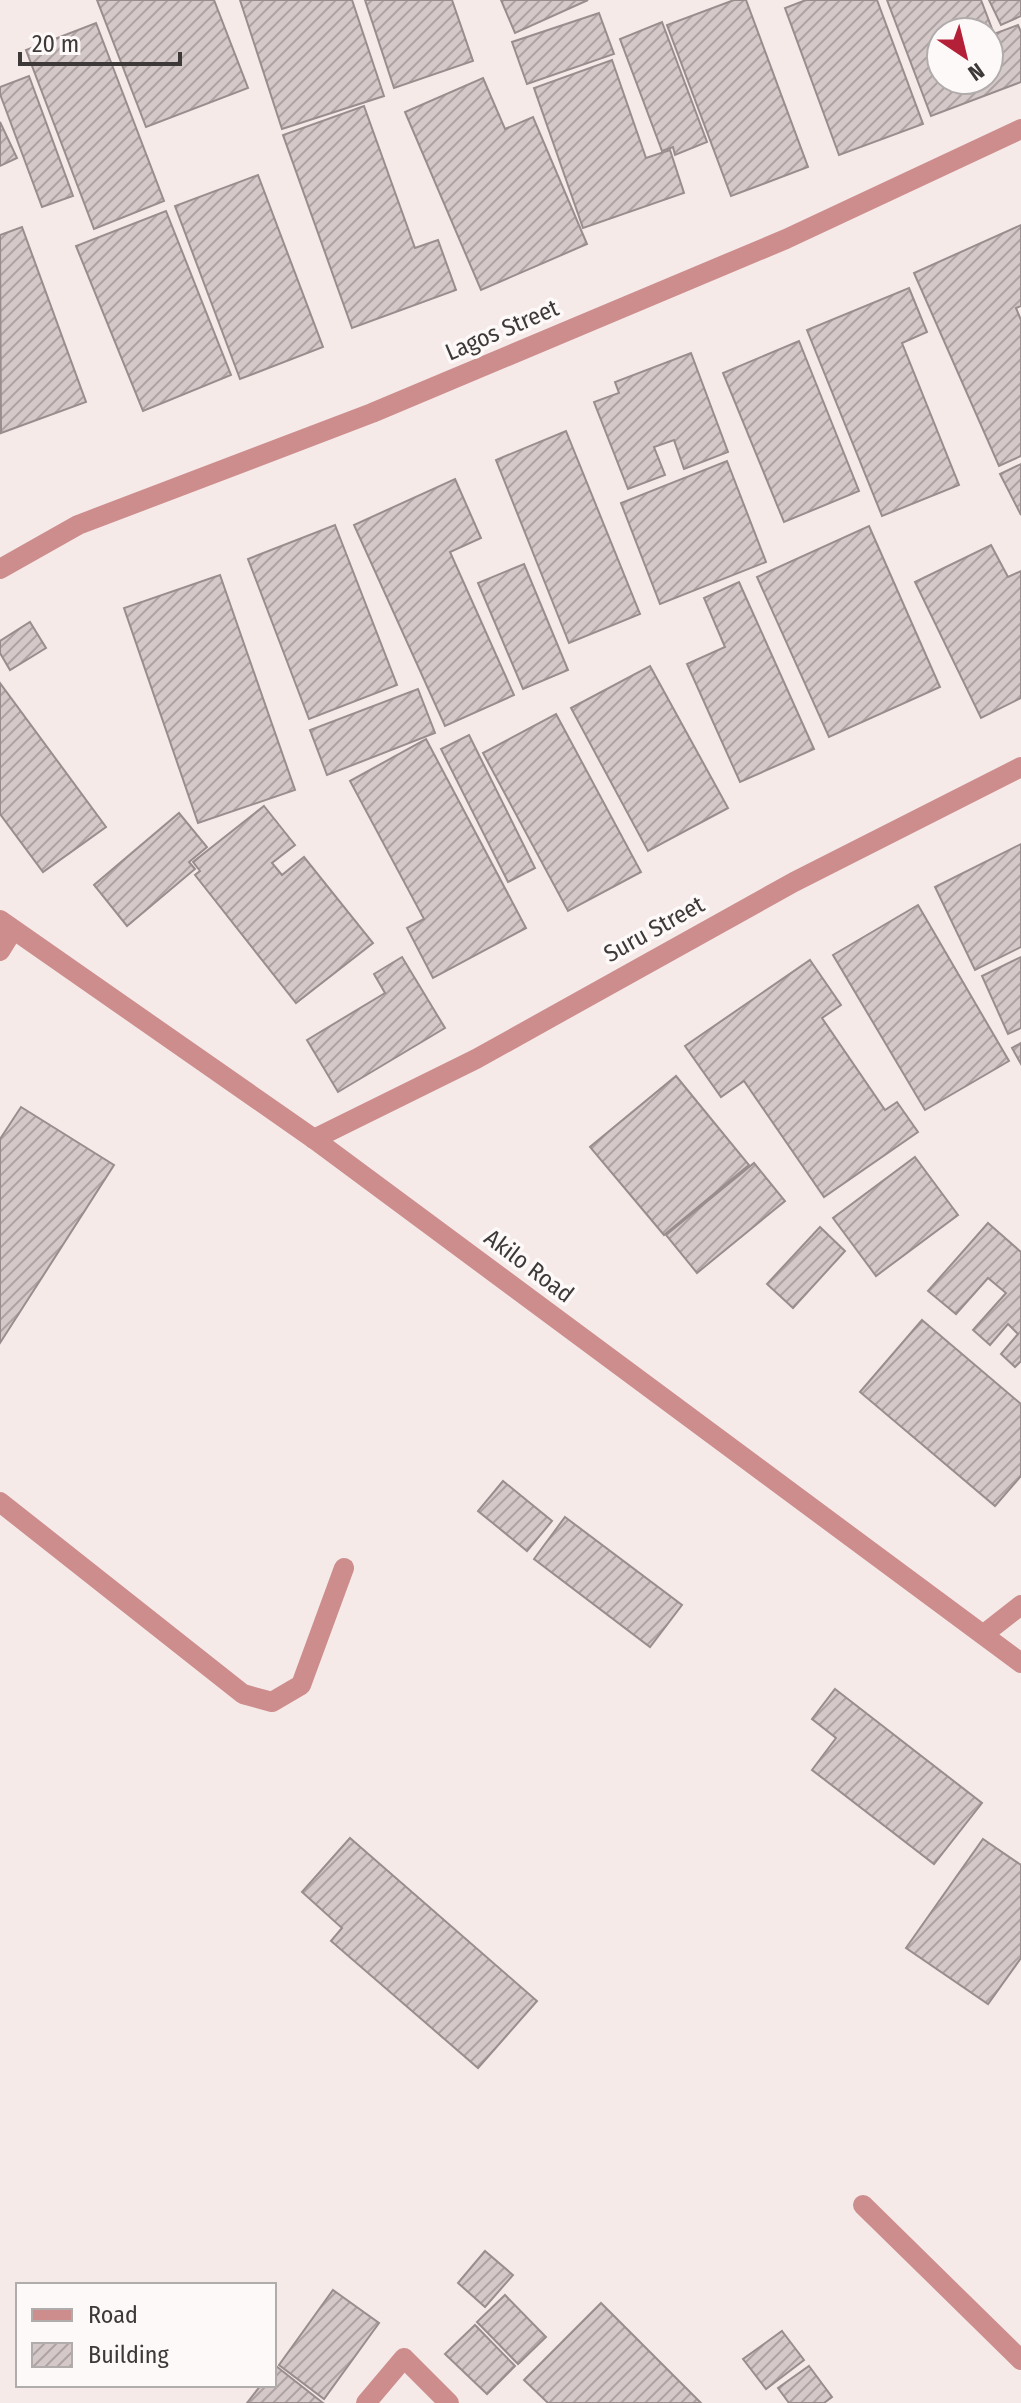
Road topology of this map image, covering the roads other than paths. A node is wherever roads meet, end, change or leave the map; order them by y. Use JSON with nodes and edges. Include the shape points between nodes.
{"nodes":[{"id":1,"x":1021,"y":129,"type":"edge"},
{"id":2,"x":0,"y":569,"type":"edge"},
{"id":3,"x":1021,"y":767,"type":"edge"},
{"id":4,"x":6,"y":925,"type":"edge"},
{"id":5,"x":0,"y":951,"type":"edge"},
{"id":6,"x":314,"y":1139,"type":"junction"},
{"id":7,"x":0,"y":1502,"type":"edge"},
{"id":8,"x":344,"y":1568,"type":"dead end"},
{"id":9,"x":1021,"y":1605,"type":"edge"},
{"id":10,"x":984,"y":1634,"type":"junction"},
{"id":11,"x":1021,"y":1663,"type":"edge"},
{"id":12,"x":863,"y":2205,"type":"dead end"},
{"id":13,"x":1021,"y":2360,"type":"edge"},
{"id":14,"x":366,"y":2403,"type":"edge"},
{"id":15,"x":449,"y":2403,"type":"edge"}],
"edges":[{"from":1,"to":2,"type":"street","name":"Lagos Street","via":[[786,239],[372,413],[78,525]]},
{"from":3,"to":6,"type":"street","name":"Suru Street","via":[[794,882],[476,1059]]},
{"from":4,"to":5,"type":"street"},
{"from":4,"to":6,"type":"street","name":"Akilo Road"},
{"from":6,"to":10,"type":"street","name":"Akilo Road"},
{"from":7,"to":8,"type":"street","via":[[243,1694],[272,1702],[301,1685]]},
{"from":9,"to":10,"type":"street"},
{"from":10,"to":11,"type":"street","name":"Akilo Road"},
{"from":12,"to":13,"type":"street"},
{"from":14,"to":15,"type":"street","via":[[404,2358]]}]}
